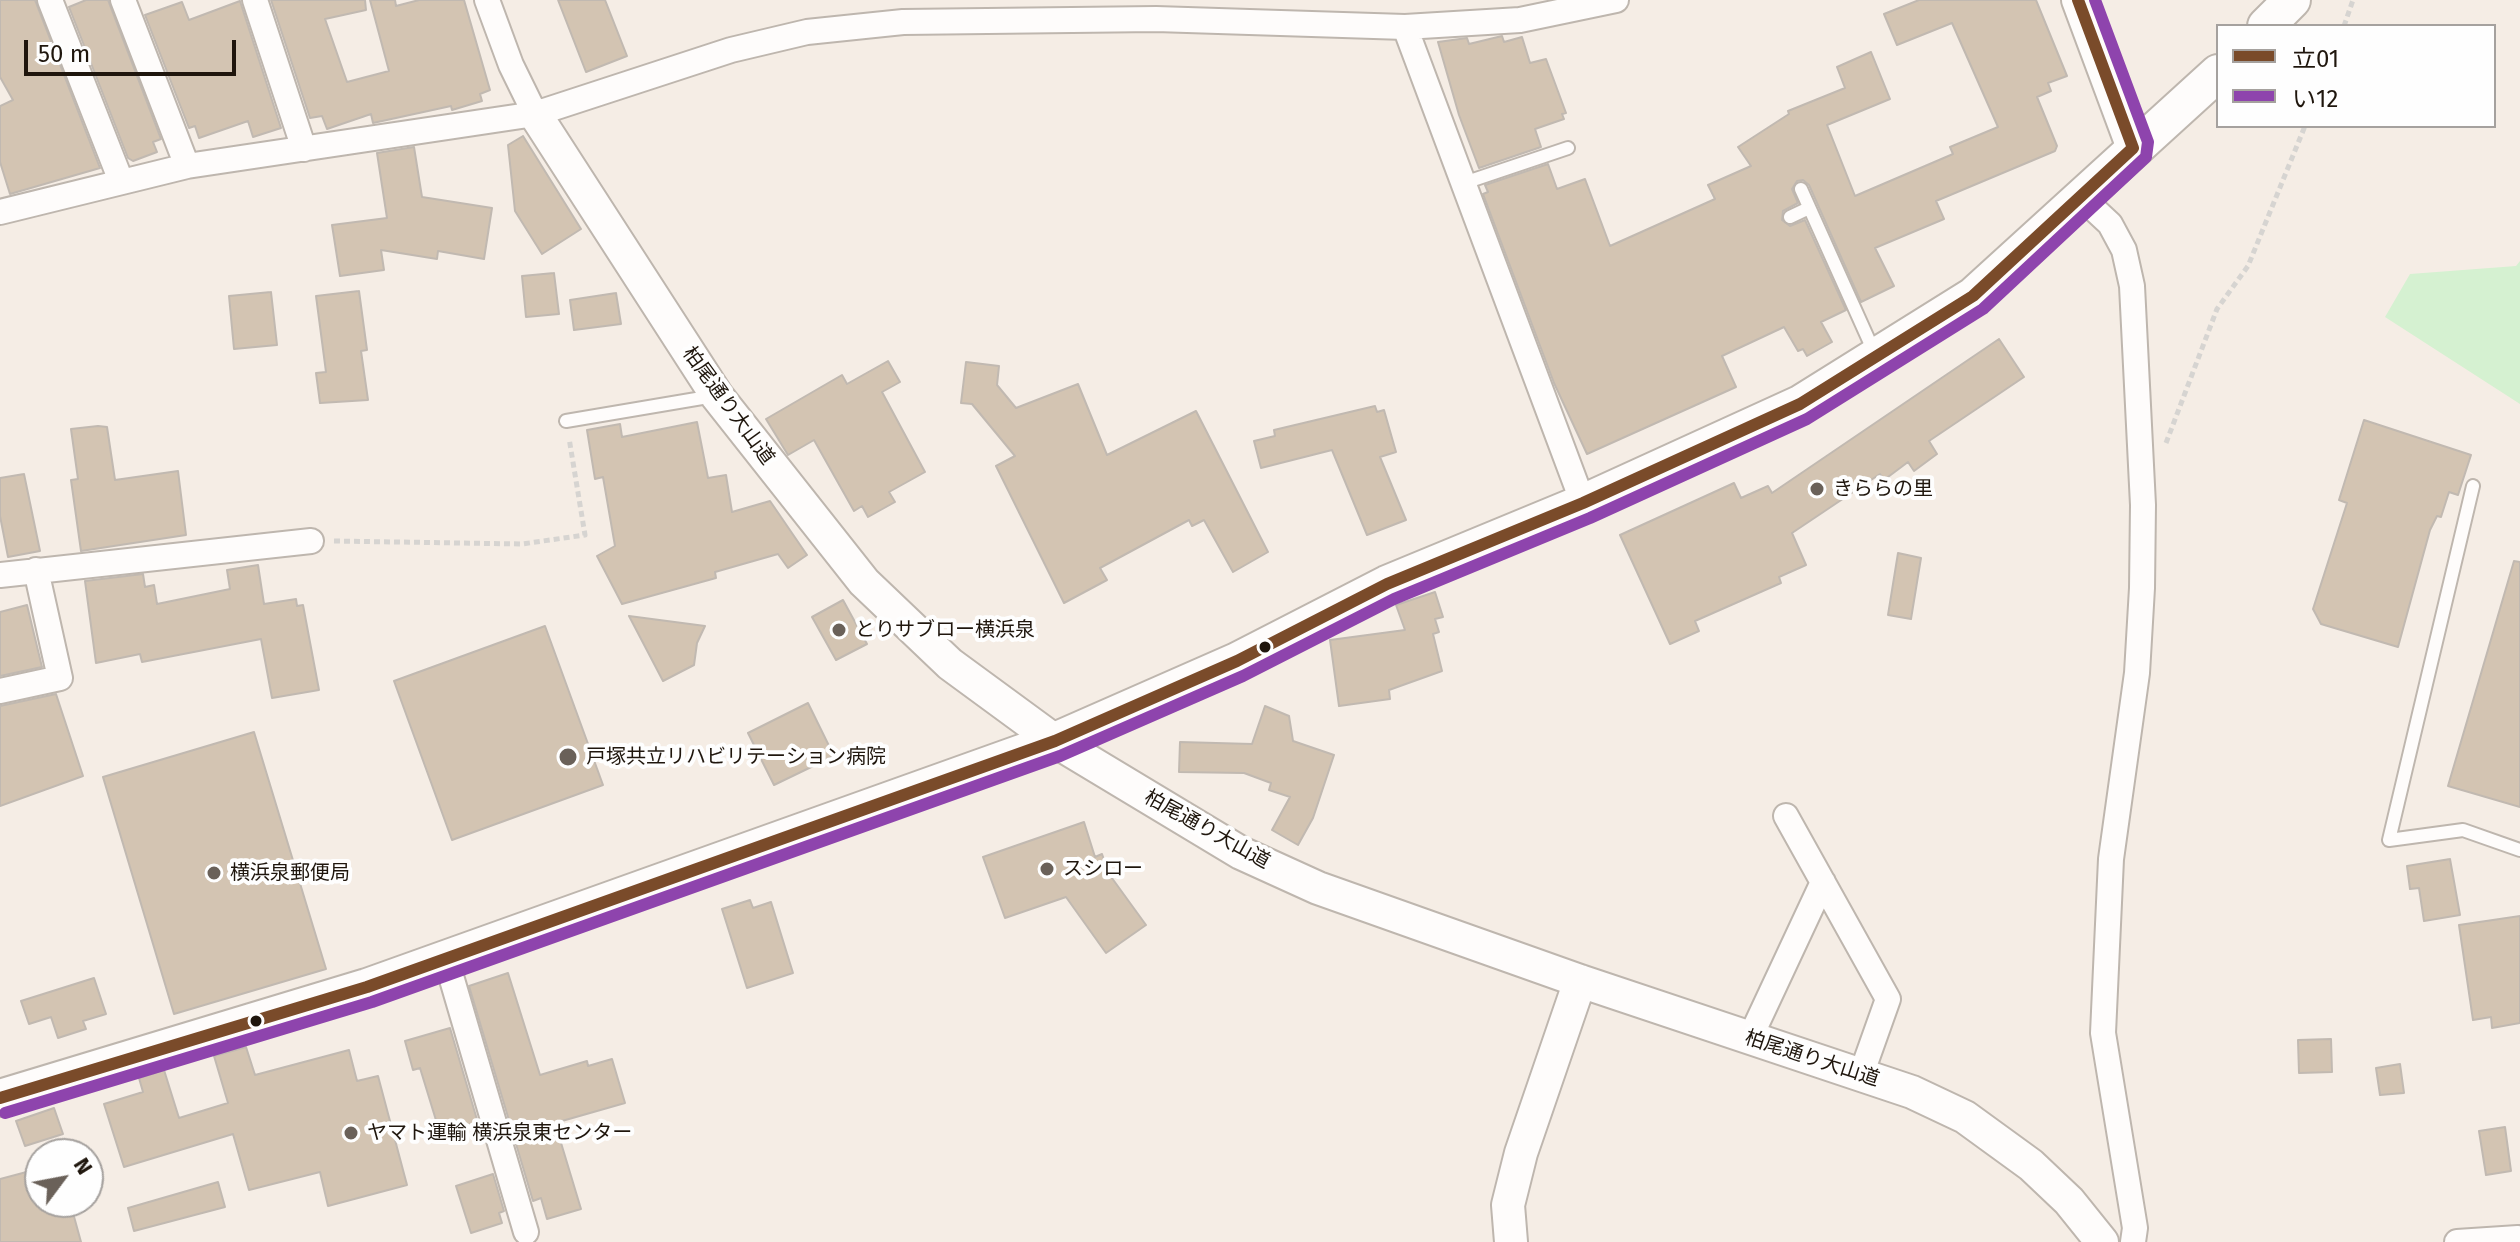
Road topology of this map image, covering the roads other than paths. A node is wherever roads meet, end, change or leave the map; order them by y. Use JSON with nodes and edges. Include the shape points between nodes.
{"nodes":[{"id":1,"x":50,"y":0,"type":"edge"},
{"id":2,"x":123,"y":0,"type":"edge"},
{"id":3,"x":255,"y":0,"type":"edge"},
{"id":4,"x":487,"y":0,"type":"edge"},
{"id":5,"x":1616,"y":0,"type":"edge"},
{"id":6,"x":2078,"y":0,"type":"edge"},
{"id":7,"x":2292,"y":0,"type":"edge"},
{"id":8,"x":1152,"y":10,"type":"edge"},
{"id":9,"x":2268,"y":24,"type":"edge"},
{"id":10,"x":1405,"y":27,"type":"junction"},
{"id":11,"x":2216,"y":75,"type":"edge"},
{"id":12,"x":535,"y":114,"type":"junction"},
{"id":13,"x":1568,"y":148,"type":"dead end"},
{"id":14,"x":2133,"y":148,"type":"junction"},
{"id":15,"x":304,"y":149,"type":"junction"},
{"id":16,"x":187,"y":166,"type":"junction"},
{"id":17,"x":121,"y":181,"type":"junction"},
{"id":18,"x":1461,"y":184,"type":"junction"},
{"id":19,"x":1801,"y":189,"type":"dead end"},
{"id":20,"x":2082,"y":198,"type":"junction"},
{"id":21,"x":1809,"y":208,"type":"junction"},
{"id":22,"x":0,"y":212,"type":"edge"},
{"id":23,"x":1790,"y":217,"type":"dead end"},
{"id":24,"x":1877,"y":357,"type":"junction"},
{"id":25,"x":717,"y":396,"type":"junction"},
{"id":26,"x":566,"y":421,"type":"road end"},
{"id":27,"x":2473,"y":486,"type":"dead end"},
{"id":28,"x":1583,"y":503,"type":"junction"},
{"id":29,"x":311,"y":541,"type":"road end"},
{"id":30,"x":36,"y":570,"type":"junction"},
{"id":31,"x":0,"y":575,"type":"edge"},
{"id":32,"x":0,"y":691,"type":"edge"},
{"id":33,"x":1055,"y":741,"type":"junction"},
{"id":34,"x":1786,"y":816,"type":"dead end"},
{"id":35,"x":2520,"y":850,"type":"edge"},
{"id":36,"x":1823,"y":882,"type":"junction"},
{"id":37,"x":446,"y":959,"type":"junction"},
{"id":38,"x":1580,"y":981,"type":"junction"},
{"id":39,"x":1750,"y":1038,"type":"junction"},
{"id":40,"x":1861,"y":1075,"type":"junction"},
{"id":41,"x":0,"y":1098,"type":"edge"},
{"id":42,"x":526,"y":1232,"type":"dead end"},
{"id":43,"x":2519,"y":1238,"type":"edge"},
{"id":44,"x":1511,"y":1242,"type":"edge"},
{"id":45,"x":2102,"y":1242,"type":"edge"},
{"id":46,"x":2133,"y":1242,"type":"edge"},
{"id":47,"x":2457,"y":1242,"type":"edge"}],
"edges":[{"from":1,"to":17,"type":"street"},
{"from":2,"to":16,"type":"street"},
{"from":3,"to":15,"type":"street"},
{"from":4,"to":12,"type":"street"},
{"from":5,"to":10,"type":"street","via":[[1520,20]]},
{"from":6,"to":14,"type":"street"},
{"from":7,"to":9,"type":"main road"},
{"from":8,"to":10,"type":"street"},
{"from":8,"to":12,"type":"street","via":[[807,32],[731,50]]},
{"from":10,"to":18,"type":"street"},
{"from":11,"to":14,"type":"main road"},
{"from":12,"to":15,"type":"street"},
{"from":12,"to":25,"type":"street","name":"柏尾通り大山道"},
{"from":13,"to":18,"type":"lane"},
{"from":14,"to":20,"type":"main road"},
{"from":15,"to":16,"type":"street"},
{"from":16,"to":17,"type":"street"},
{"from":17,"to":22,"type":"street"},
{"from":18,"to":28,"type":"street"},
{"from":19,"to":21,"type":"lane"},
{"from":20,"to":24,"type":"main road","via":[[1973,296]]},
{"from":20,"to":46,"type":"street","via":[[2110,224],[2124,250],[2134,317],[2142,588],[2137,673],[2111,859],[2103,1033]]},
{"from":21,"to":23,"type":"lane"},
{"from":21,"to":24,"type":"lane"},
{"from":24,"to":28,"type":"main road","via":[[1800,404]]},
{"from":25,"to":26,"type":"lane"},
{"from":25,"to":33,"type":"street","name":"柏尾通り大山道","via":[[864,582],[950,664]]},
{"from":27,"to":35,"type":"lane","via":[[2389,840],[2463,830]]},
{"from":28,"to":33,"type":"main road","via":[[1387,584],[1237,661]]},
{"from":29,"to":30,"type":"street"},
{"from":30,"to":31,"type":"street"},
{"from":30,"to":32,"type":"street","via":[[60,678]]},
{"from":33,"to":37,"type":"main road"},
{"from":33,"to":38,"type":"street","name":"柏尾通り大山道","via":[[1241,853],[1318,888]]},
{"from":34,"to":36,"type":"street"},
{"from":36,"to":39,"type":"street"},
{"from":36,"to":40,"type":"street","via":[[1888,999]]},
{"from":37,"to":41,"type":"main road"},
{"from":37,"to":42,"type":"street"},
{"from":38,"to":39,"type":"street","name":"柏尾通り大山道"},
{"from":38,"to":44,"type":"street","via":[[1521,1153],[1508,1205]]},
{"from":39,"to":40,"type":"street","name":"柏尾通り大山道"},
{"from":40,"to":45,"type":"street","name":"柏尾通り大山道","via":[[1965,1117],[2031,1165]]},
{"from":43,"to":47,"type":"street"}]}
